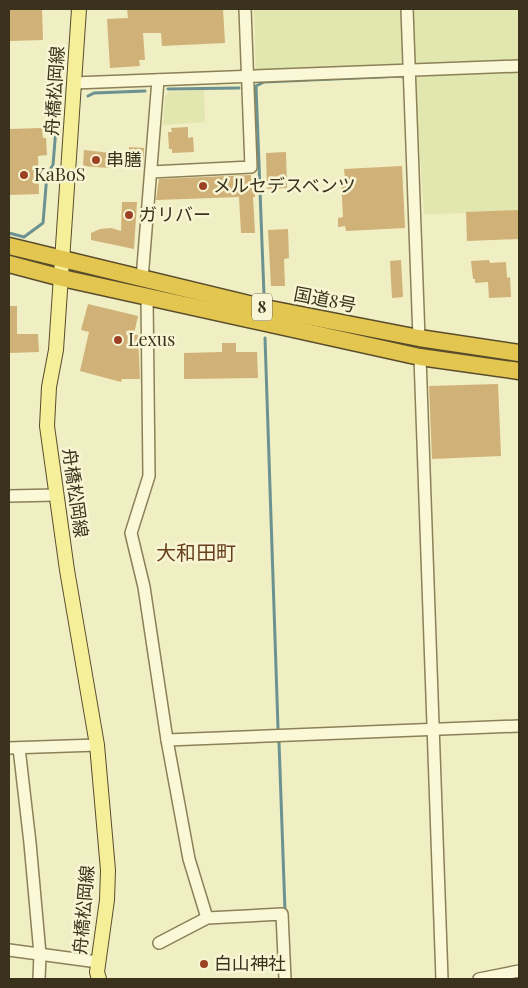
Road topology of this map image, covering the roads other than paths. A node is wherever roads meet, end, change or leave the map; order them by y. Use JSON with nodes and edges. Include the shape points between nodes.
{"nodes":[{"id":1,"x":79,"y":9,"type":"edge"},
{"id":2,"x":244,"y":9,"type":"edge"},
{"id":3,"x":407,"y":9,"type":"edge"},
{"id":4,"x":519,"y":66,"type":"edge"},
{"id":5,"x":409,"y":70,"type":"junction"},
{"id":6,"x":247,"y":76,"type":"junction"},
{"id":7,"x":158,"y":80,"type":"junction"},
{"id":8,"x":74,"y":83,"type":"junction"},
{"id":9,"x":151,"y":172,"type":"junction"},
{"id":10,"x":9,"y":246,"type":"edge"},
{"id":11,"x":62,"y":259,"type":"junction"},
{"id":12,"x":9,"y":264,"type":"edge"},
{"id":13,"x":62,"y":278,"type":"junction"},
{"id":14,"x":142,"y":279,"type":"junction"},
{"id":15,"x":147,"y":297,"type":"junction"},
{"id":16,"x":419,"y":338,"type":"junction"},
{"id":17,"x":519,"y":353,"type":"edge"},
{"id":18,"x":420,"y":357,"type":"junction"},
{"id":19,"x":519,"y":371,"type":"edge"},
{"id":20,"x":56,"y":495,"type":"junction"},
{"id":21,"x":9,"y":496,"type":"edge"},
{"id":22,"x":519,"y":726,"type":"edge"},
{"id":23,"x":433,"y":728,"type":"junction"},
{"id":24,"x":167,"y":740,"type":"junction"},
{"id":25,"x":97,"y":745,"type":"junction"},
{"id":26,"x":14,"y":748,"type":"edge"},
{"id":27,"x":207,"y":918,"type":"junction"},
{"id":28,"x":159,"y":944,"type":"dead end"},
{"id":29,"x":9,"y":950,"type":"edge"},
{"id":30,"x":40,"y":954,"type":"junction"},
{"id":31,"x":98,"y":962,"type":"junction"},
{"id":32,"x":519,"y":971,"type":"edge"},
{"id":33,"x":39,"y":979,"type":"edge"},
{"id":34,"x":99,"y":979,"type":"edge"},
{"id":35,"x":285,"y":979,"type":"edge"},
{"id":36,"x":442,"y":979,"type":"edge"},
{"id":37,"x":479,"y":979,"type":"edge"}],
"edges":[{"from":1,"to":8,"type":"main road","name":"舟橋松岡線"},
{"from":2,"to":6,"type":"street"},
{"from":3,"to":5,"type":"street"},
{"from":4,"to":5,"type":"street"},
{"from":5,"to":6,"type":"street"},
{"from":5,"to":16,"type":"street"},
{"from":6,"to":7,"type":"street"},
{"from":6,"to":9,"type":"street","via":[[251,167]]},
{"from":7,"to":8,"type":"street"},
{"from":7,"to":9,"type":"street"},
{"from":8,"to":11,"type":"main road","name":"舟橋松岡線"},
{"from":9,"to":14,"type":"street"},
{"from":10,"to":11,"type":"highway","name":"国道8号","number":"8"},
{"from":11,"to":13,"type":"main road","name":"舟橋松岡線"},
{"from":11,"to":14,"type":"highway","name":"国道8号","number":"8"},
{"from":12,"to":13,"type":"highway","name":"国道8号","number":"8"},
{"from":13,"to":15,"type":"highway","name":"国道8号","number":"8"},
{"from":13,"to":20,"type":"main road","name":"舟橋松岡線","via":[[47,426]]},
{"from":14,"to":16,"type":"highway","name":"国道8号","number":"8","via":[[265,308]]},
{"from":15,"to":18,"type":"highway","name":"国道8号","number":"8"},
{"from":15,"to":24,"type":"street","via":[[149,476],[131,533],[144,587]]},
{"from":16,"to":17,"type":"highway","name":"国道8号","number":"8"},
{"from":18,"to":19,"type":"highway","name":"国道8号","number":"8"},
{"from":18,"to":23,"type":"street"},
{"from":20,"to":21,"type":"street"},
{"from":20,"to":25,"type":"main road","name":"舟橋松岡線"},
{"from":22,"to":23,"type":"street"},
{"from":23,"to":24,"type":"street"},
{"from":23,"to":36,"type":"street"},
{"from":24,"to":27,"type":"street","via":[[189,859]]},
{"from":25,"to":26,"type":"street"},
{"from":25,"to":31,"type":"main road","name":"舟橋松岡線","via":[[108,870]]},
{"from":26,"to":30,"type":"street","via":[[30,843]]},
{"from":27,"to":28,"type":"street"},
{"from":27,"to":35,"type":"street","via":[[282,914]]},
{"from":29,"to":30,"type":"street"},
{"from":30,"to":31,"type":"street"},
{"from":30,"to":33,"type":"street"},
{"from":31,"to":34,"type":"main road","name":"舟橋松岡線"},
{"from":32,"to":37,"type":"street"}]}
